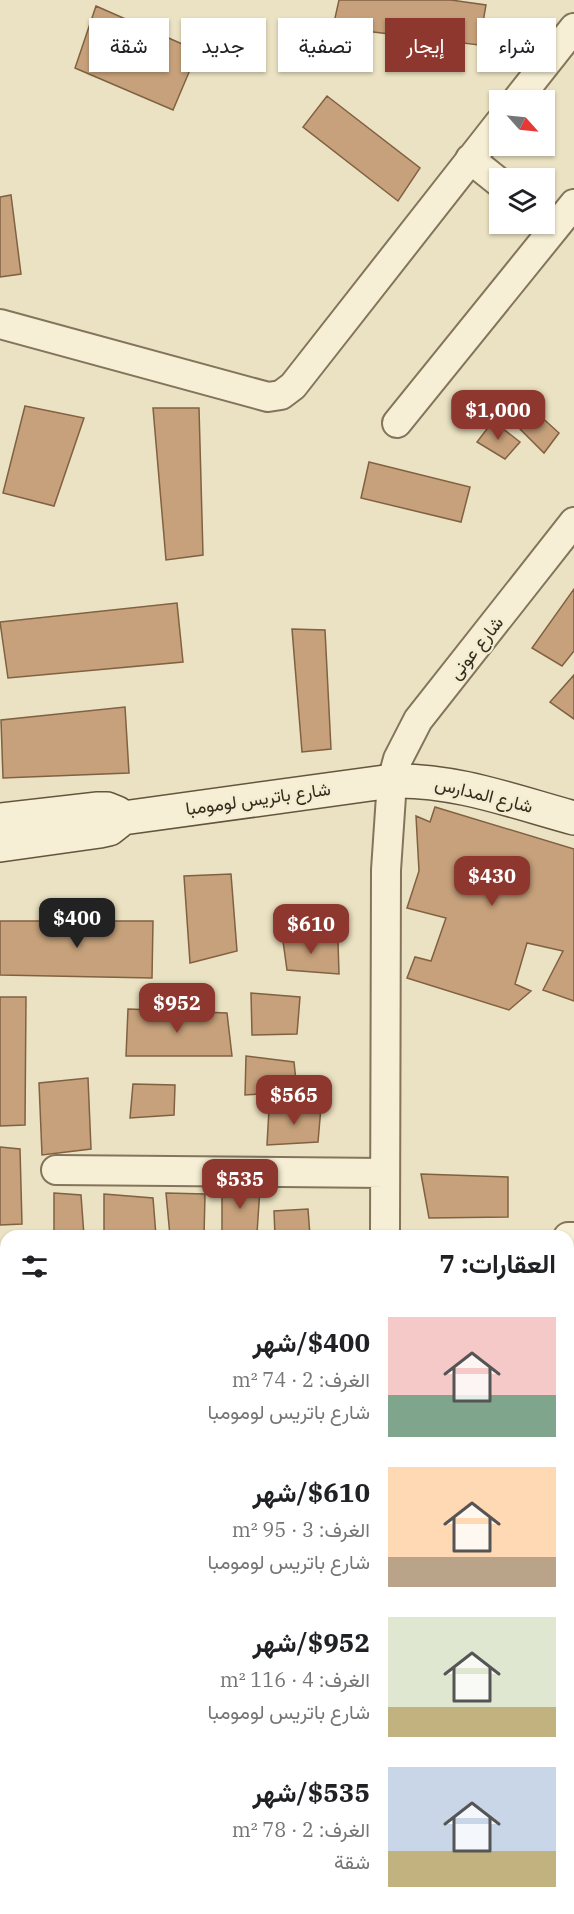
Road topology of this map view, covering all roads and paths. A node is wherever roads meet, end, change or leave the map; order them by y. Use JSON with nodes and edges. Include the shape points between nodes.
{"nodes":[{"id":1,"x":574,"y":28,"type":"edge"},
{"id":2,"x":525,"y":90,"type":"edge"},
{"id":3,"x":489,"y":136,"type":"edge"},
{"id":4,"x":470,"y":159,"type":"junction"},
{"id":5,"x":489,"y":174,"type":"edge"},
{"id":6,"x":574,"y":204,"type":"edge"},
{"id":7,"x":558,"y":230,"type":"edge"},
{"id":8,"x":0,"y":324,"type":"edge"},
{"id":9,"x":397,"y":423,"type":"dead end"},
{"id":10,"x":574,"y":522,"type":"edge"},
{"id":11,"x":392,"y":781,"type":"junction"},
{"id":12,"x":123,"y":818,"type":"junction"},
{"id":13,"x":574,"y":818,"type":"edge"},
{"id":14,"x":0,"y":820,"type":"edge"},
{"id":15,"x":0,"y":845,"type":"edge"},
{"id":16,"x":56,"y":1170,"type":"dead end"},
{"id":17,"x":385,"y":1173,"type":"junction"},
{"id":18,"x":385,"y":1230,"type":"edge"}],
"edges":[{"from":1,"to":2,"type":"street"},
{"from":3,"to":4,"type":"street"},
{"from":4,"to":5,"type":"street"},
{"from":4,"to":8,"type":"street","via":[[293,386],[281,395],[268,397]]},
{"from":6,"to":7,"type":"street"},
{"from":7,"to":9,"type":"street"},
{"from":10,"to":11,"type":"street","name":"شارع عونى","via":[[418,720],[398,759]]},
{"from":11,"to":12,"type":"street","name":"شارع باتريس لومومبا"},
{"from":11,"to":13,"type":"street","name":"شارع المدارس","via":[[452,785]]},
{"from":11,"to":17,"type":"street","name":"شارع عونى","via":[[387,870]]},
{"from":12,"to":14,"type":"street","name":"شارع باتريس لومومبا","via":[[107,809],[98,809]]},
{"from":12,"to":15,"type":"street","name":"شارع باتريس لومومبا","via":[[100,831]]},
{"from":16,"to":17,"type":"street"},
{"from":17,"to":18,"type":"street","name":"شارع عونى"}]}
